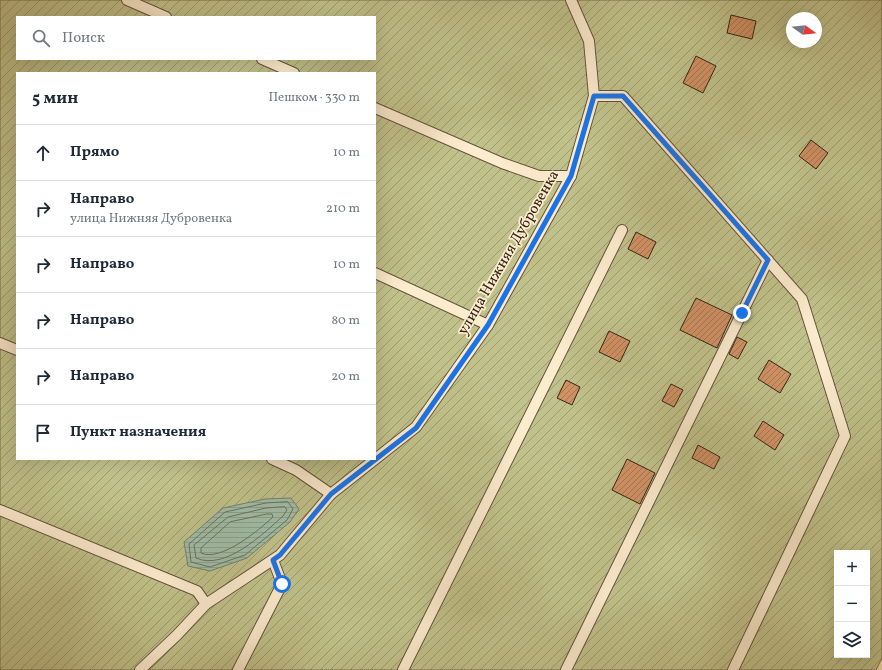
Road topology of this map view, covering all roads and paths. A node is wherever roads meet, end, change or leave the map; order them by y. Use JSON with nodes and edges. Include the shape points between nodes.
{"nodes":[{"id":1,"x":127,"y":0,"type":"edge"},
{"id":2,"x":571,"y":0,"type":"edge"},
{"id":3,"x":164,"y":16,"type":"edge"},
{"id":4,"x":264,"y":60,"type":"edge"},
{"id":5,"x":292,"y":72,"type":"edge"},
{"id":6,"x":594,"y":96,"type":"junction"},
{"id":7,"x":376,"y":108,"type":"edge"},
{"id":8,"x":571,"y":176,"type":"junction"},
{"id":9,"x":622,"y":230,"type":"dead end"},
{"id":10,"x":768,"y":260,"type":"junction"},
{"id":11,"x":376,"y":273,"type":"edge"},
{"id":12,"x":488,"y":325,"type":"junction"},
{"id":13,"x":0,"y":343,"type":"edge"},
{"id":14,"x":16,"y":350,"type":"edge"},
{"id":15,"x":376,"y":459,"type":"edge"},
{"id":16,"x":274,"y":460,"type":"edge"},
{"id":17,"x":375,"y":460,"type":"edge"},
{"id":18,"x":331,"y":494,"type":"junction"},
{"id":19,"x":0,"y":510,"type":"edge"},
{"id":20,"x":273,"y":560,"type":"junction"},
{"id":21,"x":206,"y":604,"type":"junction"},
{"id":22,"x":140,"y":670,"type":"edge"},
{"id":23,"x":238,"y":670,"type":"edge"},
{"id":24,"x":403,"y":670,"type":"edge"},
{"id":25,"x":566,"y":670,"type":"edge"},
{"id":26,"x":733,"y":670,"type":"edge"}],
"edges":[{"from":1,"to":3,"type":"lane"},
{"from":2,"to":6,"type":"lane","name":"улица Нижняя Дубровенка","via":[[588,41]]},
{"from":4,"to":5,"type":"lane"},
{"from":6,"to":8,"type":"lane","name":"улица Нижняя Дубровенка"},
{"from":6,"to":10,"type":"lane","via":[[623,96]]},
{"from":7,"to":8,"type":"lane","via":[[502,164],[539,176]]},
{"from":8,"to":12,"type":"lane","name":"улица Нижняя Дубровенка"},
{"from":9,"to":24,"type":"lane"},
{"from":10,"to":25,"type":"lane"},
{"from":10,"to":26,"type":"lane","via":[[802,299],[845,436]]},
{"from":11,"to":12,"type":"lane"},
{"from":12,"to":15,"type":"lane","name":"улица Нижняя Дубровенка","via":[[416,428]]},
{"from":13,"to":14,"type":"lane"},
{"from":16,"to":18,"type":"lane","via":[[296,470]]},
{"from":17,"to":18,"type":"lane","name":"улица Нижняя Дубровенка"},
{"from":18,"to":20,"type":"lane","name":"улица Нижняя Дубровенка"},
{"from":19,"to":21,"type":"lane","via":[[197,591]]},
{"from":20,"to":21,"type":"lane","name":"улица Нижняя Дубровенка"},
{"from":20,"to":23,"type":"lane","via":[[282,584]]},
{"from":21,"to":22,"type":"lane","name":"улица Нижняя Дубровенка"}]}
